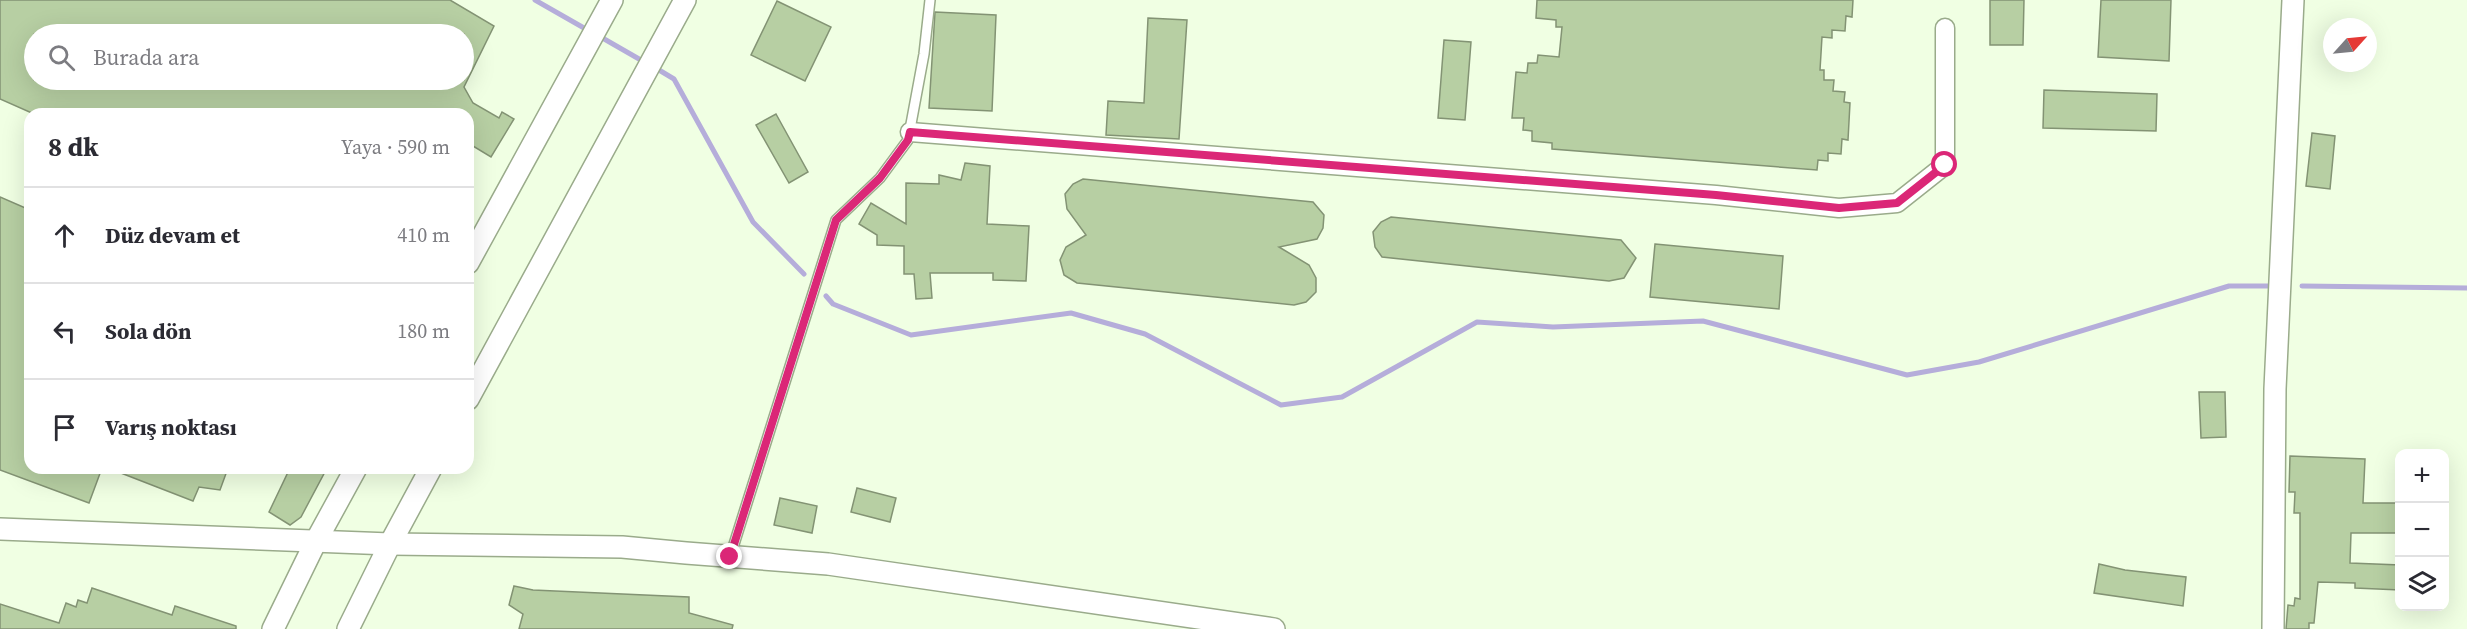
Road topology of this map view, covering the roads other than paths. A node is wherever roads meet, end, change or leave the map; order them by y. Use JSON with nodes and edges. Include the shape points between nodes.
{"nodes":[{"id":1,"x":612,"y":0,"type":"edge"},
{"id":2,"x":685,"y":0,"type":"edge"},
{"id":3,"x":930,"y":0,"type":"edge"},
{"id":4,"x":2293,"y":0,"type":"edge"},
{"id":5,"x":1945,"y":28,"type":"dead end"},
{"id":6,"x":910,"y":132,"type":"junction"},
{"id":7,"x":474,"y":252,"type":"edge"},
{"id":8,"x":474,"y":388,"type":"edge"},
{"id":9,"x":353,"y":474,"type":"edge"},
{"id":10,"x":428,"y":474,"type":"edge"},
{"id":11,"x":0,"y":529,"type":"edge"},
{"id":12,"x":316,"y":541,"type":"junction"},
{"id":13,"x":390,"y":544,"type":"junction"},
{"id":14,"x":730,"y":557,"type":"junction"},
{"id":15,"x":273,"y":629,"type":"edge"},
{"id":16,"x":348,"y":629,"type":"edge"},
{"id":17,"x":1274,"y":629,"type":"edge"},
{"id":18,"x":2273,"y":629,"type":"edge"}],
"edges":[{"from":1,"to":7,"type":"street"},
{"from":2,"to":8,"type":"street"},
{"from":3,"to":6,"type":"lane"},
{"from":4,"to":18,"type":"street","via":[[2275,389]]},
{"from":5,"to":6,"type":"street","via":[[1945,165],[1897,203],[1839,208]]},
{"from":6,"to":14,"type":"lane","via":[[880,178],[836,220]]},
{"from":9,"to":12,"type":"street"},
{"from":10,"to":13,"type":"street"},
{"from":11,"to":12,"type":"street"},
{"from":12,"to":13,"type":"street"},
{"from":12,"to":15,"type":"street"},
{"from":13,"to":14,"type":"street","via":[[622,548]]},
{"from":13,"to":16,"type":"street"},
{"from":14,"to":17,"type":"street","via":[[828,564]]}]}
